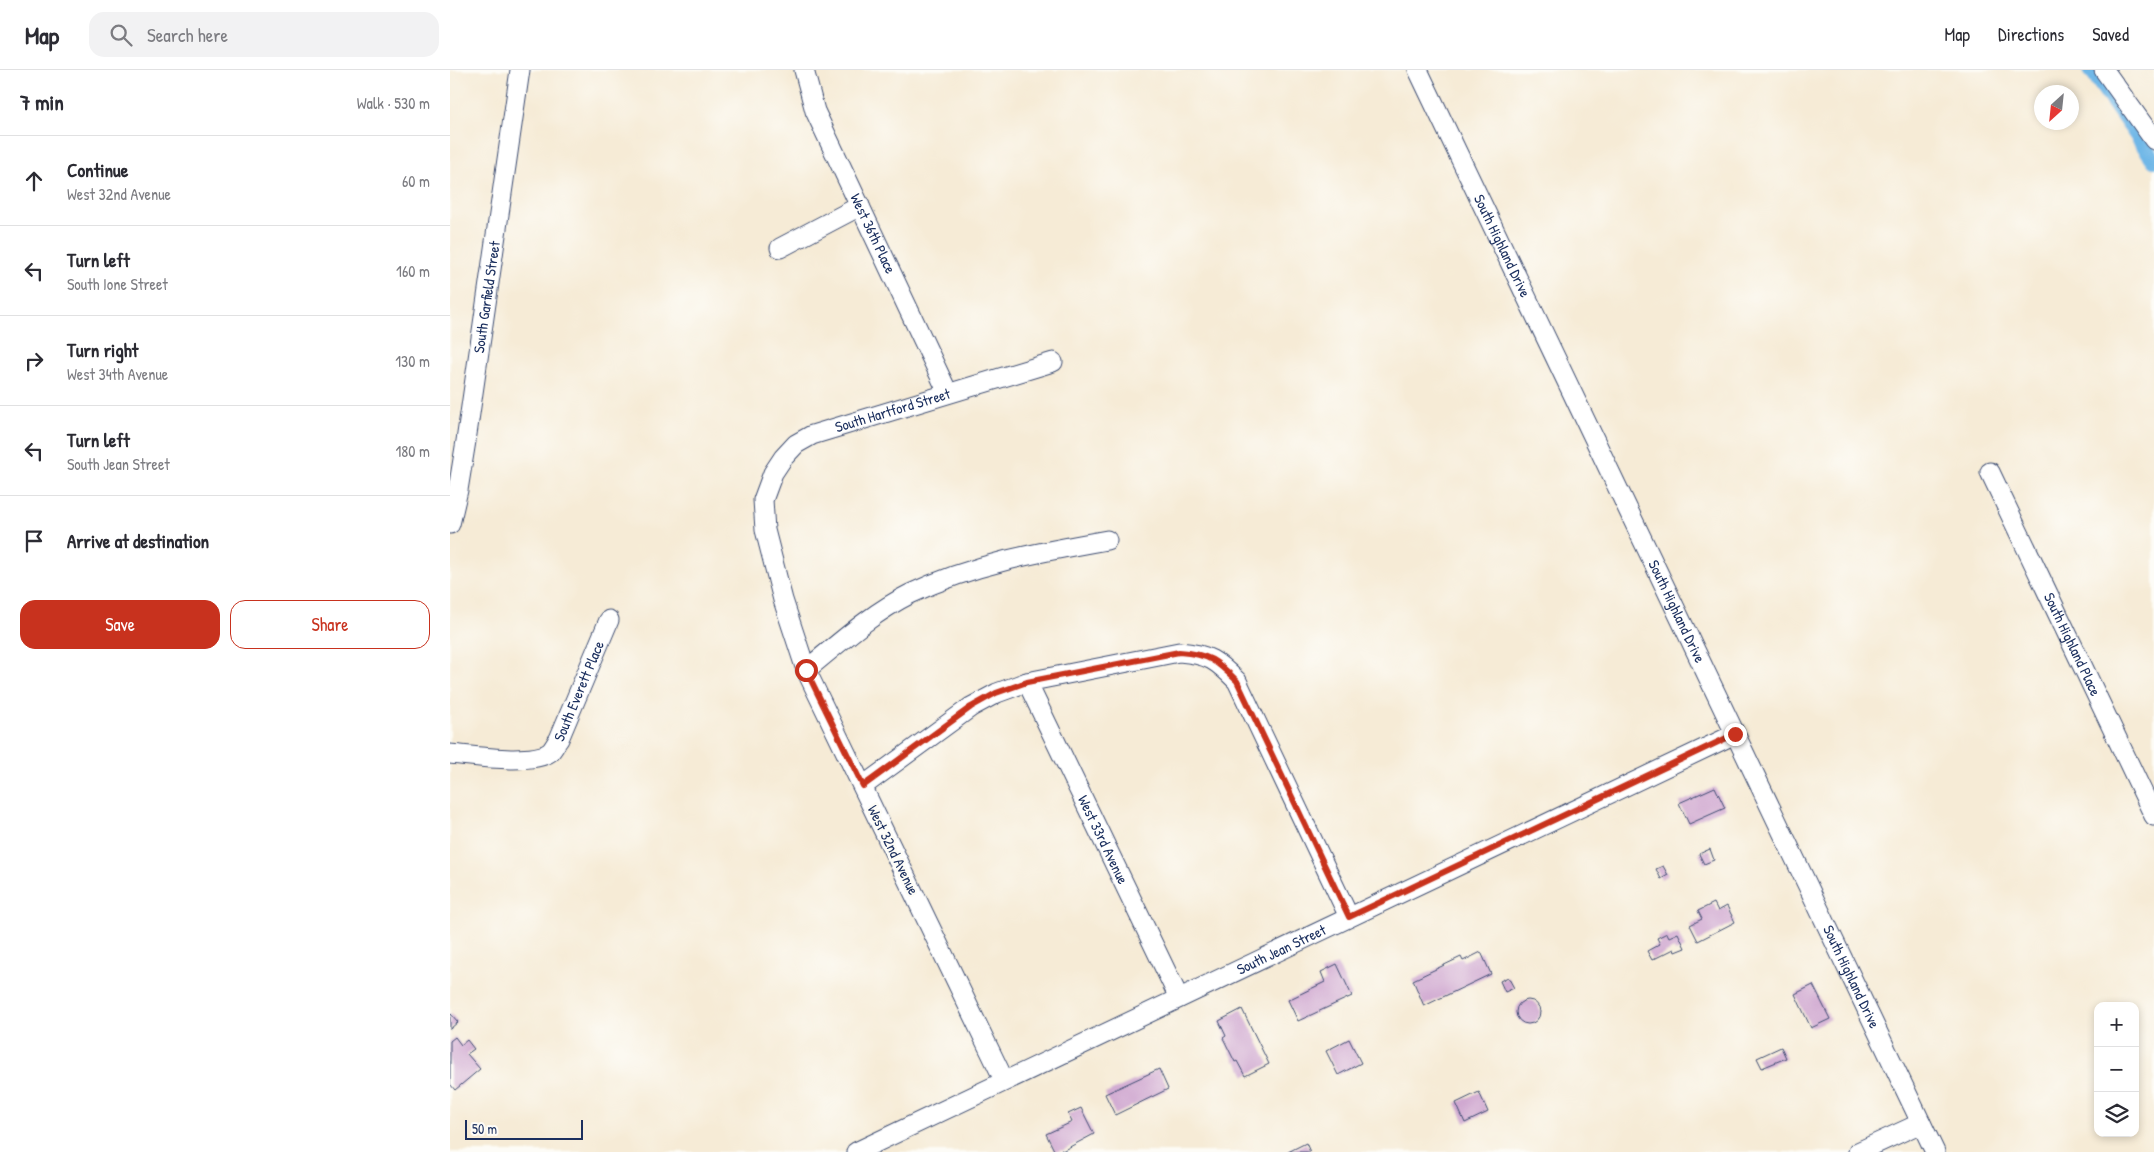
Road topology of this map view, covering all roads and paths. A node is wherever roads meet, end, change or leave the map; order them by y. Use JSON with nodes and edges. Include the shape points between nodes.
{"nodes":[{"id":1,"x":520,"y":70,"type":"edge"},
{"id":2,"x":804,"y":70,"type":"edge"},
{"id":3,"x":1418,"y":70,"type":"edge"},
{"id":4,"x":2104,"y":70,"type":"edge"},
{"id":5,"x":2154,"y":140,"type":"edge"},
{"id":6,"x":860,"y":206,"type":"junction"},
{"id":7,"x":780,"y":248,"type":"dead end"},
{"id":8,"x":1053,"y":362,"type":"dead end"},
{"id":9,"x":948,"y":393,"type":"junction"},
{"id":10,"x":1990,"y":472,"type":"dead end"},
{"id":11,"x":763,"y":500,"type":"joint"},
{"id":12,"x":450,"y":524,"type":"edge"},
{"id":13,"x":1107,"y":540,"type":"dead end"},
{"id":14,"x":609,"y":620,"type":"dead end"},
{"id":15,"x":806,"y":670,"type":"junction"},
{"id":16,"x":1027,"y":682,"type":"junction"},
{"id":17,"x":1735,"y":734,"type":"junction"},
{"id":18,"x":450,"y":754,"type":"edge"},
{"id":19,"x":863,"y":786,"type":"junction"},
{"id":20,"x":2154,"y":816,"type":"edge"},
{"id":21,"x":1349,"y":917,"type":"junction"},
{"id":22,"x":1179,"y":998,"type":"junction"},
{"id":23,"x":1004,"y":1080,"type":"junction"},
{"id":24,"x":1921,"y":1123,"type":"junction"},
{"id":25,"x":856,"y":1152,"type":"edge"},
{"id":26,"x":1858,"y":1152,"type":"edge"},
{"id":27,"x":1935,"y":1152,"type":"edge"}],
"edges":[{"from":1,"to":12,"type":"street","name":"South Garfield Street","via":[[465,451]]},
{"from":2,"to":6,"type":"street","name":"West 36th Place","via":[[815,111]]},
{"from":3,"to":17,"type":"street","name":"South Highland Drive"},
{"from":4,"to":5,"type":"street"},
{"from":6,"to":7,"type":"street"},
{"from":6,"to":9,"type":"street","name":"West 36th Place"},
{"from":8,"to":9,"type":"street","name":"South Hartford Street"},
{"from":9,"to":11,"type":"street","name":"South Hartford Street","via":[[812,434],[796,444],[773,473]]},
{"from":10,"to":20,"type":"street","name":"South Highland Place"},
{"from":11,"to":15,"type":"street","name":"West 32nd Avenue","via":[[765,530]]},
{"from":13,"to":15,"type":"street","via":[[1020,555],[961,572],[909,595],[858,628]]},
{"from":14,"to":18,"type":"street","name":"South Everett Place","via":[[559,739],[550,752],[520,759]]},
{"from":15,"to":19,"type":"street","name":"West 32nd Avenue"},
{"from":16,"to":19,"type":"street","via":[[996,693],[971,707]]},
{"from":16,"to":21,"type":"street","via":[[1179,652],[1204,655],[1222,666],[1237,681]]},
{"from":16,"to":22,"type":"street","name":"West 33rd Avenue"},
{"from":17,"to":21,"type":"street","name":"South Jean Street"},
{"from":17,"to":24,"type":"street","name":"South Highland Drive"},
{"from":19,"to":23,"type":"street","name":"West 32nd Avenue"},
{"from":21,"to":22,"type":"street","name":"South Jean Street"},
{"from":22,"to":23,"type":"street","name":"South Jean Street"},
{"from":23,"to":25,"type":"street","name":"South Jean Street"},
{"from":24,"to":26,"type":"street"},
{"from":24,"to":27,"type":"street","name":"South Highland Drive"}]}
